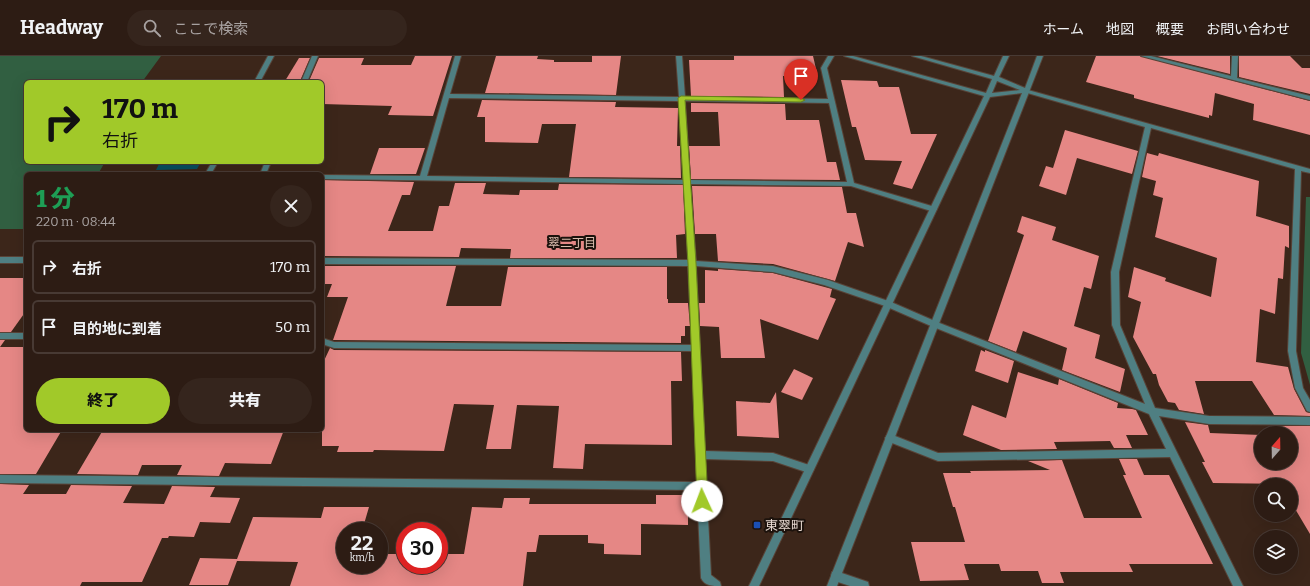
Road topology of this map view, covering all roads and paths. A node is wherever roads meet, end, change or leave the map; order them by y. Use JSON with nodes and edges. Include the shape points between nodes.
{"nodes":[{"id":1,"x":271,"y":56,"type":"edge"},
{"id":2,"x":315,"y":56,"type":"edge"},
{"id":3,"x":458,"y":56,"type":"edge"},
{"id":4,"x":679,"y":56,"type":"edge"},
{"id":5,"x":831,"y":56,"type":"edge"},
{"id":6,"x":847,"y":56,"type":"edge"},
{"id":7,"x":915,"y":56,"type":"edge"},
{"id":8,"x":1006,"y":56,"type":"edge"},
{"id":9,"x":1040,"y":56,"type":"edge"},
{"id":10,"x":1144,"y":56,"type":"edge"},
{"id":11,"x":1235,"y":56,"type":"edge"},
{"id":12,"x":996,"y":78,"type":"junction"},
{"id":13,"x":1234,"y":79,"type":"junction"},
{"id":14,"x":258,"y":80,"type":"edge"},
{"id":15,"x":305,"y":80,"type":"edge"},
{"id":16,"x":1026,"y":91,"type":"junction"},
{"id":17,"x":987,"y":95,"type":"junction"},
{"id":18,"x":446,"y":96,"type":"junction"},
{"id":19,"x":681,"y":98,"type":"junction"},
{"id":20,"x":1310,"y":98,"type":"edge"},
{"id":21,"x":831,"y":101,"type":"junction"},
{"id":22,"x":1149,"y":125,"type":"junction"},
{"id":23,"x":1298,"y":168,"type":"junction"},
{"id":24,"x":1310,"y":171,"type":"edge"},
{"id":25,"x":324,"y":177,"type":"edge"},
{"id":26,"x":423,"y":178,"type":"junction"},
{"id":27,"x":687,"y":183,"type":"junction"},
{"id":28,"x":851,"y":184,"type":"junction"},
{"id":29,"x":933,"y":209,"type":"junction"},
{"id":30,"x":0,"y":260,"type":"edge"},
{"id":31,"x":24,"y":260,"type":"edge"},
{"id":32,"x":324,"y":261,"type":"edge"},
{"id":33,"x":692,"y":263,"type":"junction"},
{"id":34,"x":888,"y":304,"type":"junction"},
{"id":35,"x":934,"y":324,"type":"junction"},
{"id":36,"x":0,"y":336,"type":"edge"},
{"id":37,"x":24,"y":336,"type":"edge"},
{"id":38,"x":324,"y":342,"type":"edge"},
{"id":39,"x":695,"y":348,"type":"junction"},
{"id":40,"x":1310,"y":408,"type":"edge"},
{"id":41,"x":1152,"y":411,"type":"junction"},
{"id":42,"x":1310,"y":421,"type":"edge"},
{"id":43,"x":890,"y":438,"type":"junction"},
{"id":44,"x":1173,"y":453,"type":"junction"},
{"id":45,"x":700,"y":455,"type":"junction"},
{"id":46,"x":809,"y":469,"type":"junction"},
{"id":47,"x":0,"y":479,"type":"edge"},
{"id":48,"x":702,"y":486,"type":"junction"},
{"id":49,"x":836,"y":576,"type":"junction"},
{"id":50,"x":716,"y":586,"type":"edge"},
{"id":51,"x":754,"y":586,"type":"edge"},
{"id":52,"x":832,"y":586,"type":"edge"},
{"id":53,"x":864,"y":586,"type":"edge"},
{"id":54,"x":1238,"y":586,"type":"edge"}],
"edges":[{"from":1,"to":14,"type":"street"},
{"from":2,"to":15,"type":"street"},
{"from":3,"to":18,"type":"street"},
{"from":4,"to":19,"type":"street"},
{"from":5,"to":21,"type":"street","via":[[824,68]]},
{"from":6,"to":17,"type":"street"},
{"from":7,"to":12,"type":"street"},
{"from":8,"to":12,"type":"street"},
{"from":9,"to":16,"type":"street"},
{"from":10,"to":13,"type":"street"},
{"from":11,"to":13,"type":"street"},
{"from":12,"to":16,"type":"street"},
{"from":12,"to":17,"type":"street"},
{"from":13,"to":20,"type":"street"},
{"from":16,"to":17,"type":"street"},
{"from":16,"to":22,"type":"street"},
{"from":16,"to":35,"type":"street"},
{"from":17,"to":29,"type":"street"},
{"from":18,"to":19,"type":"street"},
{"from":18,"to":26,"type":"street"},
{"from":19,"to":21,"type":"street"},
{"from":19,"to":27,"type":"street"},
{"from":21,"to":28,"type":"street"},
{"from":22,"to":23,"type":"street"},
{"from":22,"to":41,"type":"street","via":[[1115,272],[1116,325]]},
{"from":23,"to":24,"type":"street"},
{"from":23,"to":40,"type":"street","via":[[1292,351],[1299,388]]},
{"from":25,"to":26,"type":"street"},
{"from":26,"to":27,"type":"street"},
{"from":27,"to":28,"type":"street"},
{"from":27,"to":33,"type":"street"},
{"from":28,"to":29,"type":"street"},
{"from":29,"to":34,"type":"street"},
{"from":30,"to":31,"type":"street"},
{"from":32,"to":33,"type":"street"},
{"from":33,"to":34,"type":"street","via":[[773,269],[825,282]]},
{"from":33,"to":39,"type":"street"},
{"from":34,"to":35,"type":"street"},
{"from":34,"to":46,"type":"street"},
{"from":35,"to":41,"type":"street"},
{"from":35,"to":43,"type":"street"},
{"from":36,"to":37,"type":"street"},
{"from":38,"to":39,"type":"street","via":[[334,345]]},
{"from":39,"to":45,"type":"street"},
{"from":41,"to":42,"type":"street","via":[[1210,420]]},
{"from":41,"to":44,"type":"street"},
{"from":43,"to":44,"type":"street","via":[[938,457]]},
{"from":43,"to":49,"type":"street"},
{"from":44,"to":54,"type":"street"},
{"from":45,"to":46,"type":"street","via":[[773,457]]},
{"from":45,"to":48,"type":"street"},
{"from":46,"to":51,"type":"street"},
{"from":47,"to":48,"type":"street"},
{"from":48,"to":50,"type":"street","via":[[706,578]]},
{"from":49,"to":52,"type":"street"},
{"from":49,"to":53,"type":"street"}]}
